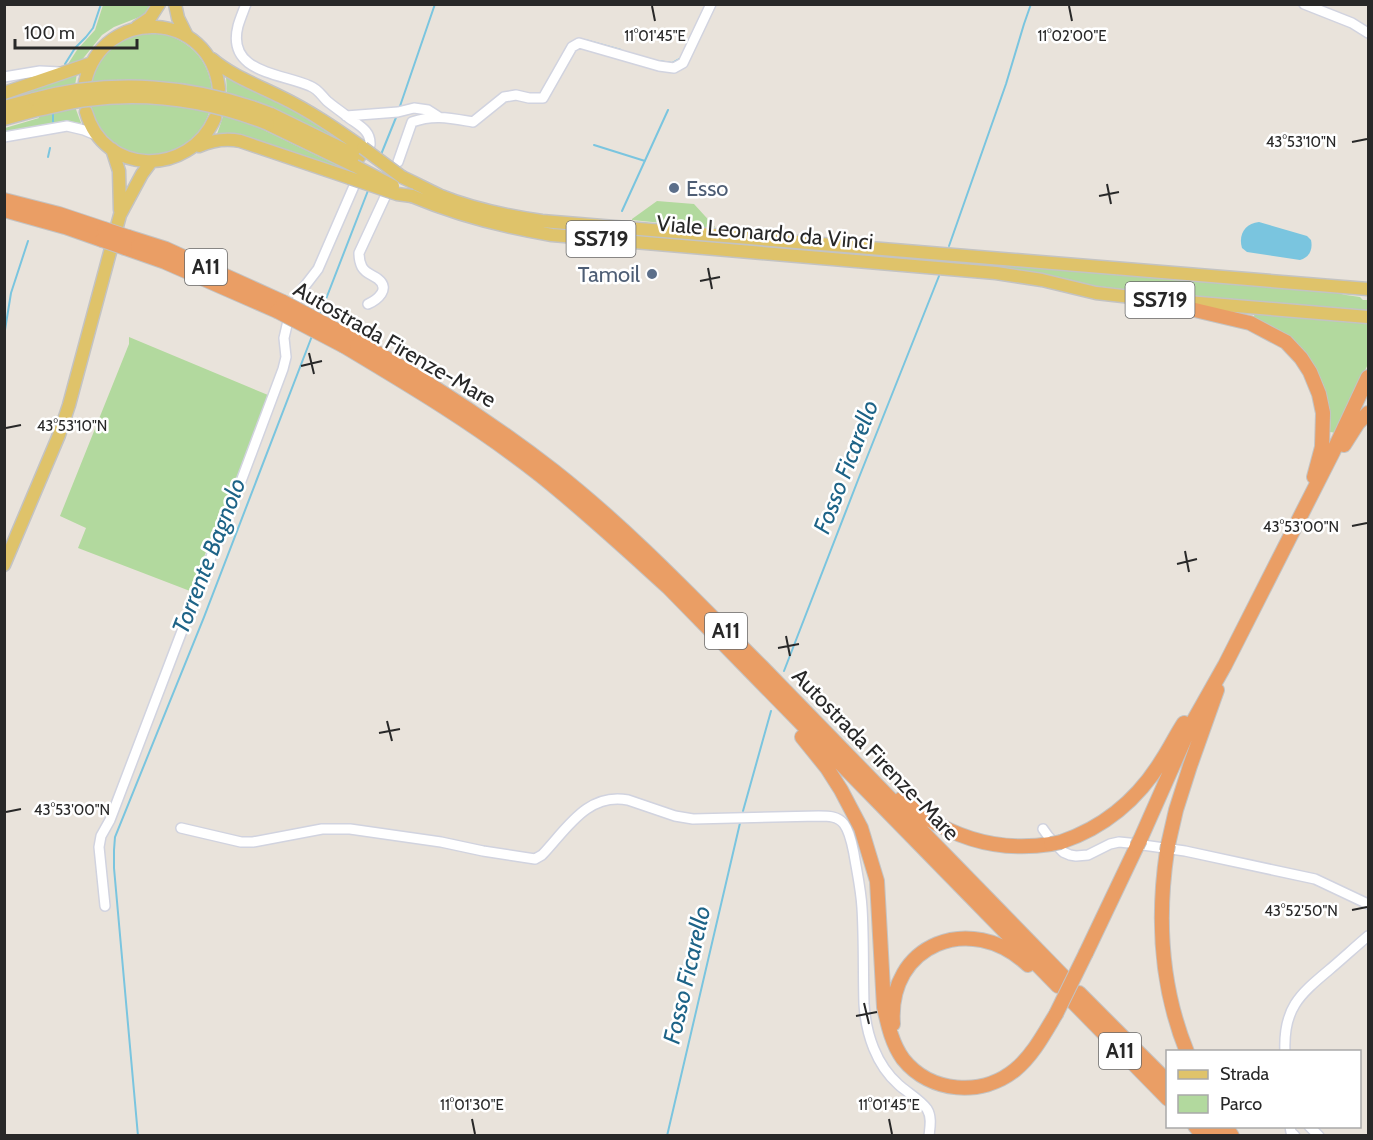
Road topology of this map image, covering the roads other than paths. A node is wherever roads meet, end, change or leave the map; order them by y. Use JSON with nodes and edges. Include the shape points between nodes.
{"nodes":[{"id":1,"x":159,"y":4,"type":"edge"},
{"id":2,"x":175,"y":4,"type":"edge"},
{"id":3,"x":246,"y":4,"type":"edge"},
{"id":4,"x":711,"y":4,"type":"edge"},
{"id":5,"x":1304,"y":4,"type":"edge"},
{"id":6,"x":134,"y":28,"type":"junction"},
{"id":7,"x":1368,"y":33,"type":"edge"},
{"id":8,"x":188,"y":37,"type":"junction"},
{"id":9,"x":208,"y":56,"type":"junction"},
{"id":10,"x":92,"y":63,"type":"junction"},
{"id":11,"x":66,"y":72,"type":"junction"},
{"id":12,"x":4,"y":77,"type":"edge"},
{"id":13,"x":85,"y":82,"type":"dead end"},
{"id":14,"x":219,"y":89,"type":"dead end"},
{"id":15,"x":4,"y":93,"type":"edge"},
{"id":16,"x":35,"y":105,"type":"junction"},
{"id":17,"x":4,"y":107,"type":"edge"},
{"id":18,"x":86,"y":112,"type":"dead end"},
{"id":19,"x":346,"y":116,"type":"junction"},
{"id":20,"x":439,"y":117,"type":"junction"},
{"id":21,"x":215,"y":118,"type":"dead end"},
{"id":22,"x":4,"y":119,"type":"edge"},
{"id":23,"x":4,"y":137,"type":"edge"},
{"id":24,"x":99,"y":137,"type":"junction"},
{"id":25,"x":192,"y":148,"type":"junction"},
{"id":26,"x":112,"y":149,"type":"junction"},
{"id":27,"x":152,"y":162,"type":"junction"},
{"id":28,"x":399,"y":162,"type":"dead end"},
{"id":29,"x":358,"y":163,"type":"junction"},
{"id":30,"x":385,"y":197,"type":"dead end"},
{"id":31,"x":4,"y":200,"type":"edge"},
{"id":32,"x":4,"y":210,"type":"edge"},
{"id":33,"x":120,"y":215,"type":"junction"},
{"id":34,"x":103,"y":234,"type":"junction"},
{"id":35,"x":1368,"y":289,"type":"edge"},
{"id":36,"x":1148,"y":299,"type":"junction"},
{"id":37,"x":368,"y":304,"type":"dead end"},
{"id":38,"x":1368,"y":317,"type":"edge"},
{"id":39,"x":346,"y":341,"type":"junction"},
{"id":40,"x":1368,"y":377,"type":"edge"},
{"id":41,"x":1368,"y":412,"type":"edge"},
{"id":42,"x":1306,"y":505,"type":"junction"},
{"id":43,"x":4,"y":565,"type":"edge"},
{"id":44,"x":1225,"y":665,"type":"junction"},
{"id":45,"x":756,"y":678,"type":"junction"},
{"id":46,"x":832,"y":738,"type":"junction"},
{"id":47,"x":181,"y":828,"type":"dead end"},
{"id":48,"x":1043,"y":829,"type":"dead end"},
{"id":49,"x":1368,"y":904,"type":"edge"},
{"id":50,"x":105,"y":906,"type":"dead end"},
{"id":51,"x":1368,"y":936,"type":"edge"},
{"id":52,"x":1059,"y":985,"type":"junction"},
{"id":53,"x":897,"y":1050,"type":"junction"},
{"id":54,"x":1186,"y":1050,"type":"edge"},
{"id":55,"x":1285,"y":1050,"type":"edge"},
{"id":56,"x":1166,"y":1081,"type":"edge"},
{"id":57,"x":1166,"y":1098,"type":"edge"},
{"id":58,"x":929,"y":1136,"type":"edge"}],
"edges":[{"from":1,"to":6,"type":"main road","via":[[150,18]]},
{"from":2,"to":8,"type":"main road"},
{"from":3,"to":19,"type":"street","via":[[237,27],[237,41],[249,64],[311,86]]},
{"from":4,"to":20,"type":"street","via":[[683,63],[674,68],[579,43],[572,46],[543,98],[504,97],[472,122]]},
{"from":5,"to":7,"type":"street"},
{"from":6,"to":8,"type":"main road","via":[[168,28]]},
{"from":6,"to":10,"type":"main road","via":[[109,41]]},
{"from":8,"to":9,"type":"main road"},
{"from":9,"to":14,"type":"main road"},
{"from":9,"to":29,"type":"main road","via":[[223,69],[329,124]]},
{"from":10,"to":11,"type":"main road"},
{"from":10,"to":13,"type":"main road"},
{"from":11,"to":12,"type":"street","via":[[40,71]]},
{"from":11,"to":15,"type":"main road"},
{"from":16,"to":17,"type":"main road"},
{"from":16,"to":22,"type":"main road"},
{"from":16,"to":29,"type":"main road","bridge":true,"via":[[59,93],[116,86],[214,96],[241,104]]},
{"from":18,"to":24,"type":"main road"},
{"from":19,"to":20,"type":"street","via":[[414,108]]},
{"from":19,"to":29,"type":"street","via":[[370,137]]},
{"from":20,"to":28,"type":"street","via":[[412,122]]},
{"from":21,"to":25,"type":"main road","via":[[206,135]]},
{"from":23,"to":24,"type":"street","via":[[67,126]]},
{"from":24,"to":26,"type":"main road"},
{"from":25,"to":27,"type":"main road","via":[[173,158]]},
{"from":25,"to":29,"type":"main road","via":[[229,139]]},
{"from":26,"to":27,"type":"main road"},
{"from":26,"to":33,"type":"main road","via":[[119,171]]},
{"from":27,"to":33,"type":"main road"},
{"from":29,"to":35,"type":"main road","name":"Viale Leonardo da Vinci","number":"SS719","bridge":true,"via":[[402,177],[457,202],[542,221]]},
{"from":29,"to":36,"type":"main road","name":"Viale Leonardo da Vinci","number":"SS719","bridge":true,"via":[[397,194],[493,223],[552,235],[996,273]]},
{"from":29,"to":50,"type":"street","via":[[318,269],[301,291],[291,315],[284,338],[283,369],[99,841]]},
{"from":30,"to":37,"type":"street","via":[[359,253],[362,267],[383,286],[382,295]]},
{"from":31,"to":34,"type":"highway","name":"Autostrada Firenze-Mare","number":"A11","via":[[59,214]]},
{"from":32,"to":34,"type":"highway","name":"Autostrada Firenze-Mare","number":"A11"},
{"from":33,"to":43,"type":"main road","via":[[69,405]]},
{"from":34,"to":39,"type":"highway","name":"Autostrada Firenze-Mare","number":"A11","bridge":true,"via":[[166,249]]},
{"from":36,"to":38,"type":"main road","name":"Viale Leonardo da Vinci","number":"SS719"},
{"from":36,"to":42,"type":"highway","via":[[1250,323],[1286,342],[1300,358],[1310,372],[1323,413],[1322,447]]},
{"from":39,"to":45,"type":"highway","name":"Autostrada Firenze-Mare","number":"A11","via":[[539,474],[668,587]]},
{"from":39,"to":46,"type":"highway","name":"Autostrada Firenze-Mare","number":"A11","via":[[412,373],[494,426],[556,473],[657,561]]},
{"from":40,"to":42,"type":"highway"},
{"from":41,"to":42,"type":"highway"},
{"from":42,"to":44,"type":"highway"},
{"from":44,"to":46,"type":"highway","via":[[1130,802],[1099,825],[1056,843],[1002,846],[952,832],[907,805],[851,750]]},
{"from":44,"to":53,"type":"highway","bridge":true,"via":[[1190,727],[1056,1014],[1026,1059],[1015,1070],[987,1085],[956,1088],[916,1072]]},
{"from":44,"to":54,"type":"highway","via":[[1176,810],[1163,877],[1167,978]]},
{"from":45,"to":52,"type":"highway","name":"Autostrada Firenze-Mare","number":"A11"},
{"from":45,"to":53,"type":"highway","via":[[764,695],[827,768],[861,828],[877,881],[884,1007]]},
{"from":46,"to":52,"type":"highway","name":"Autostrada Firenze-Mare","number":"A11"},
{"from":47,"to":58,"type":"street","via":[[241,842],[322,828],[350,829],[535,859],[588,807],[608,799],[620,798],[693,819],[837,818],[848,832],[859,881],[864,1005],[870,1039],[894,1081],[927,1109]]},
{"from":48,"to":49,"type":"street","via":[[1070,855],[1088,855],[1123,842],[1185,851],[1315,879]]},
{"from":51,"to":55,"type":"street","via":[[1296,1001],[1286,1028]]},
{"from":52,"to":53,"type":"highway","via":[[1023,960],[980,939],[934,944],[914,959],[896,993],[892,1017]]},
{"from":56,"to":57,"type":"highway","number":"A11","via":[[1074,1001]]}]}
